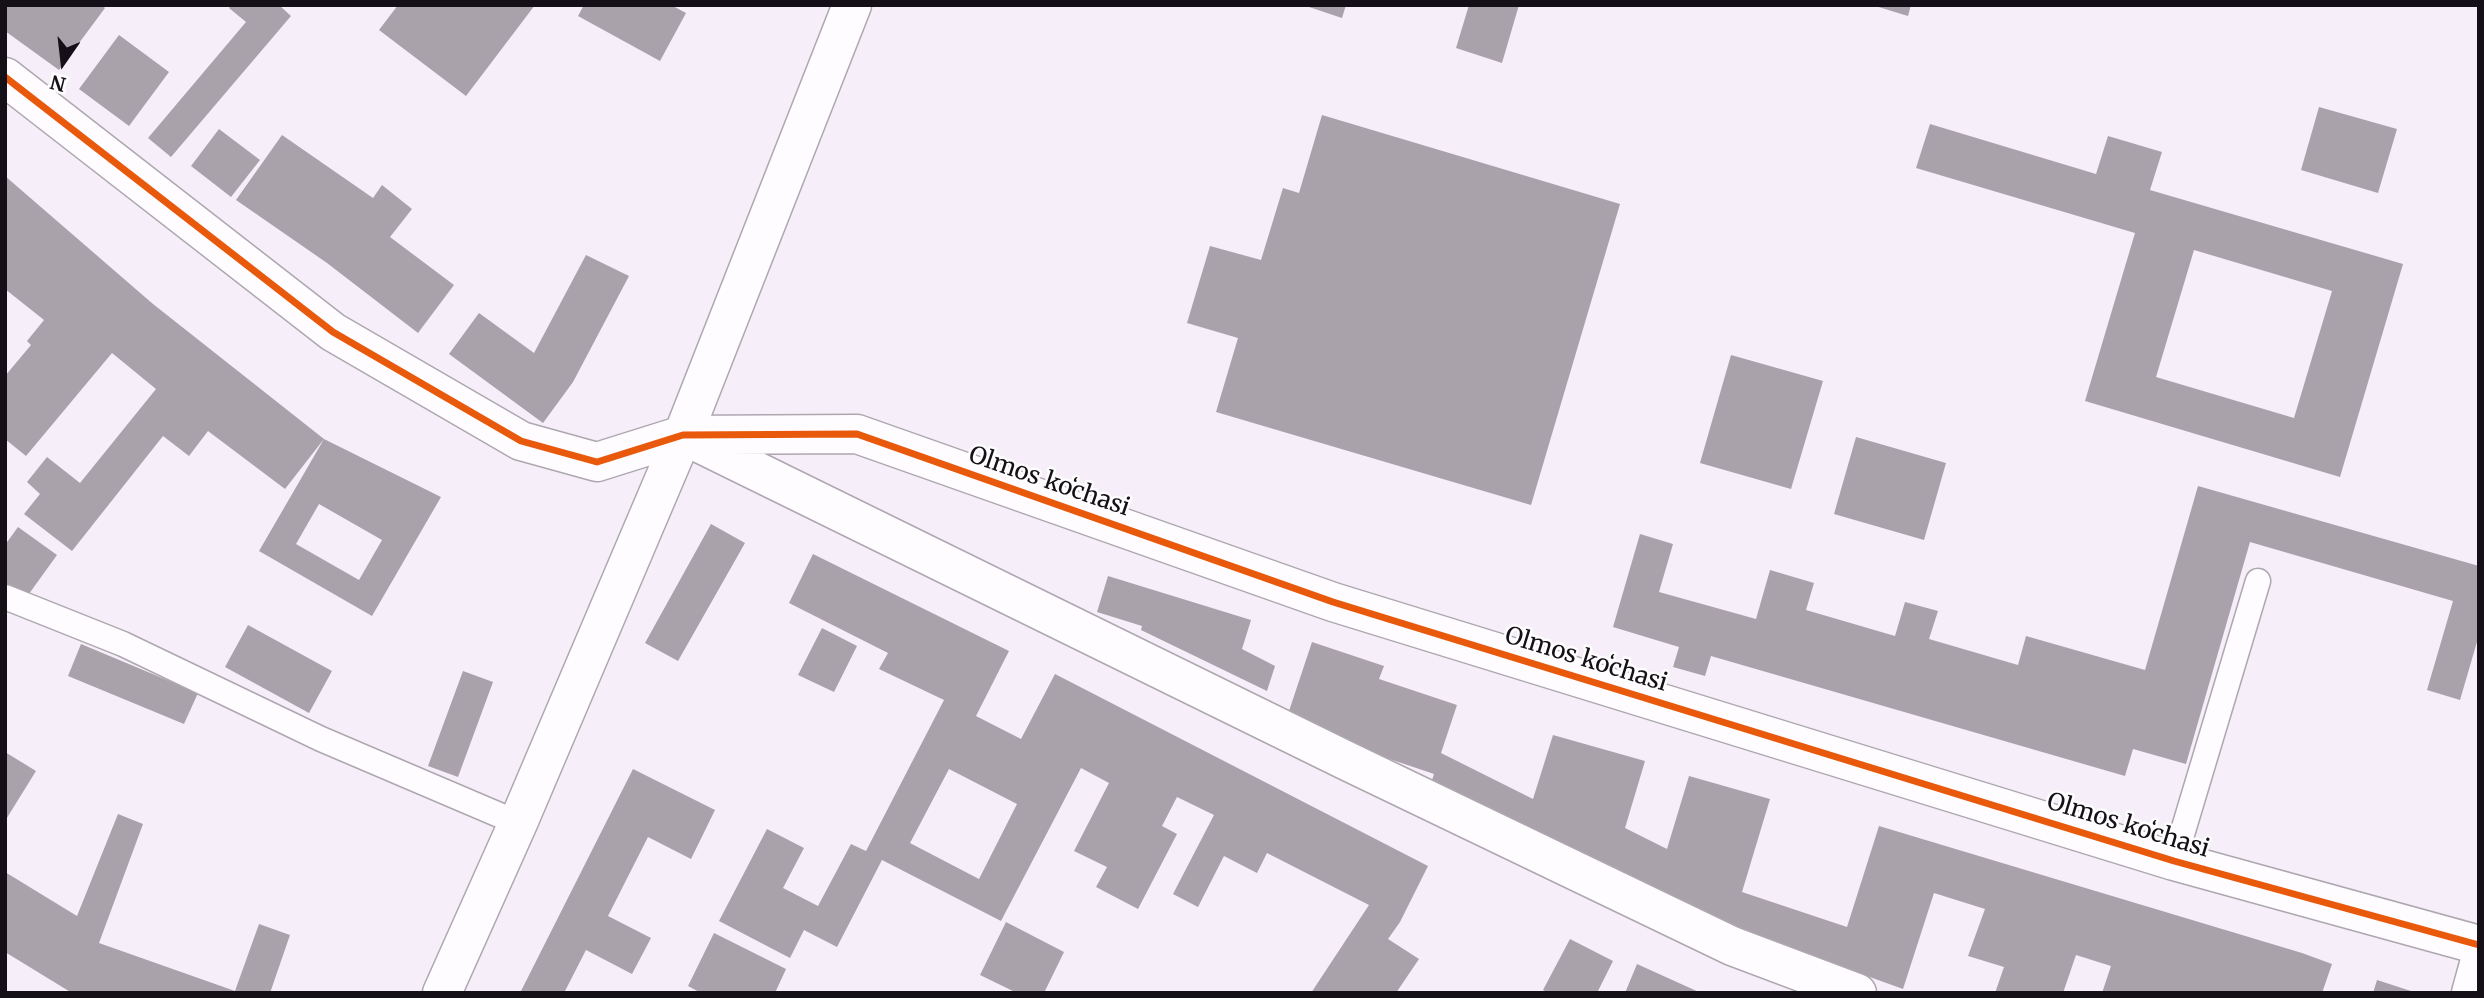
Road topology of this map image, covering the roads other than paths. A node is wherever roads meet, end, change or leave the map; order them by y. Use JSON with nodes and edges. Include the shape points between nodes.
{"nodes":[{"id":1,"x":852,"y":5,"type":"edge"},
{"id":2,"x":5,"y":77,"type":"edge"},
{"id":3,"x":683,"y":435,"type":"junction"},
{"id":4,"x":2258,"y":581,"type":"dead end"},
{"id":5,"x":5,"y":597,"type":"edge"},
{"id":6,"x":518,"y":823,"type":"junction"},
{"id":7,"x":2174,"y":861,"type":"junction"},
{"id":8,"x":2479,"y":945,"type":"edge"},
{"id":9,"x":2479,"y":964,"type":"edge"},
{"id":10,"x":442,"y":993,"type":"edge"},
{"id":11,"x":1857,"y":993,"type":"edge"},
{"id":12,"x":2471,"y":993,"type":"edge"}],
"edges":[{"from":1,"to":3,"type":"street"},
{"from":2,"to":3,"type":"street","name":"Olmos koʻchasi","via":[[333,332],[521,441],[597,462]]},
{"from":3,"to":6,"type":"street"},
{"from":3,"to":7,"type":"street","name":"Olmos koʻchasi","via":[[857,434],[1333,603]]},
{"from":3,"to":11,"type":"street","via":[[1720,940]]},
{"from":4,"to":7,"type":"lane"},
{"from":5,"to":6,"type":"lane","via":[[123,644],[321,739]]},
{"from":6,"to":10,"type":"street"},
{"from":7,"to":8,"type":"street","name":"Olmos koʻchasi"},
{"from":9,"to":12,"type":"street"}]}
